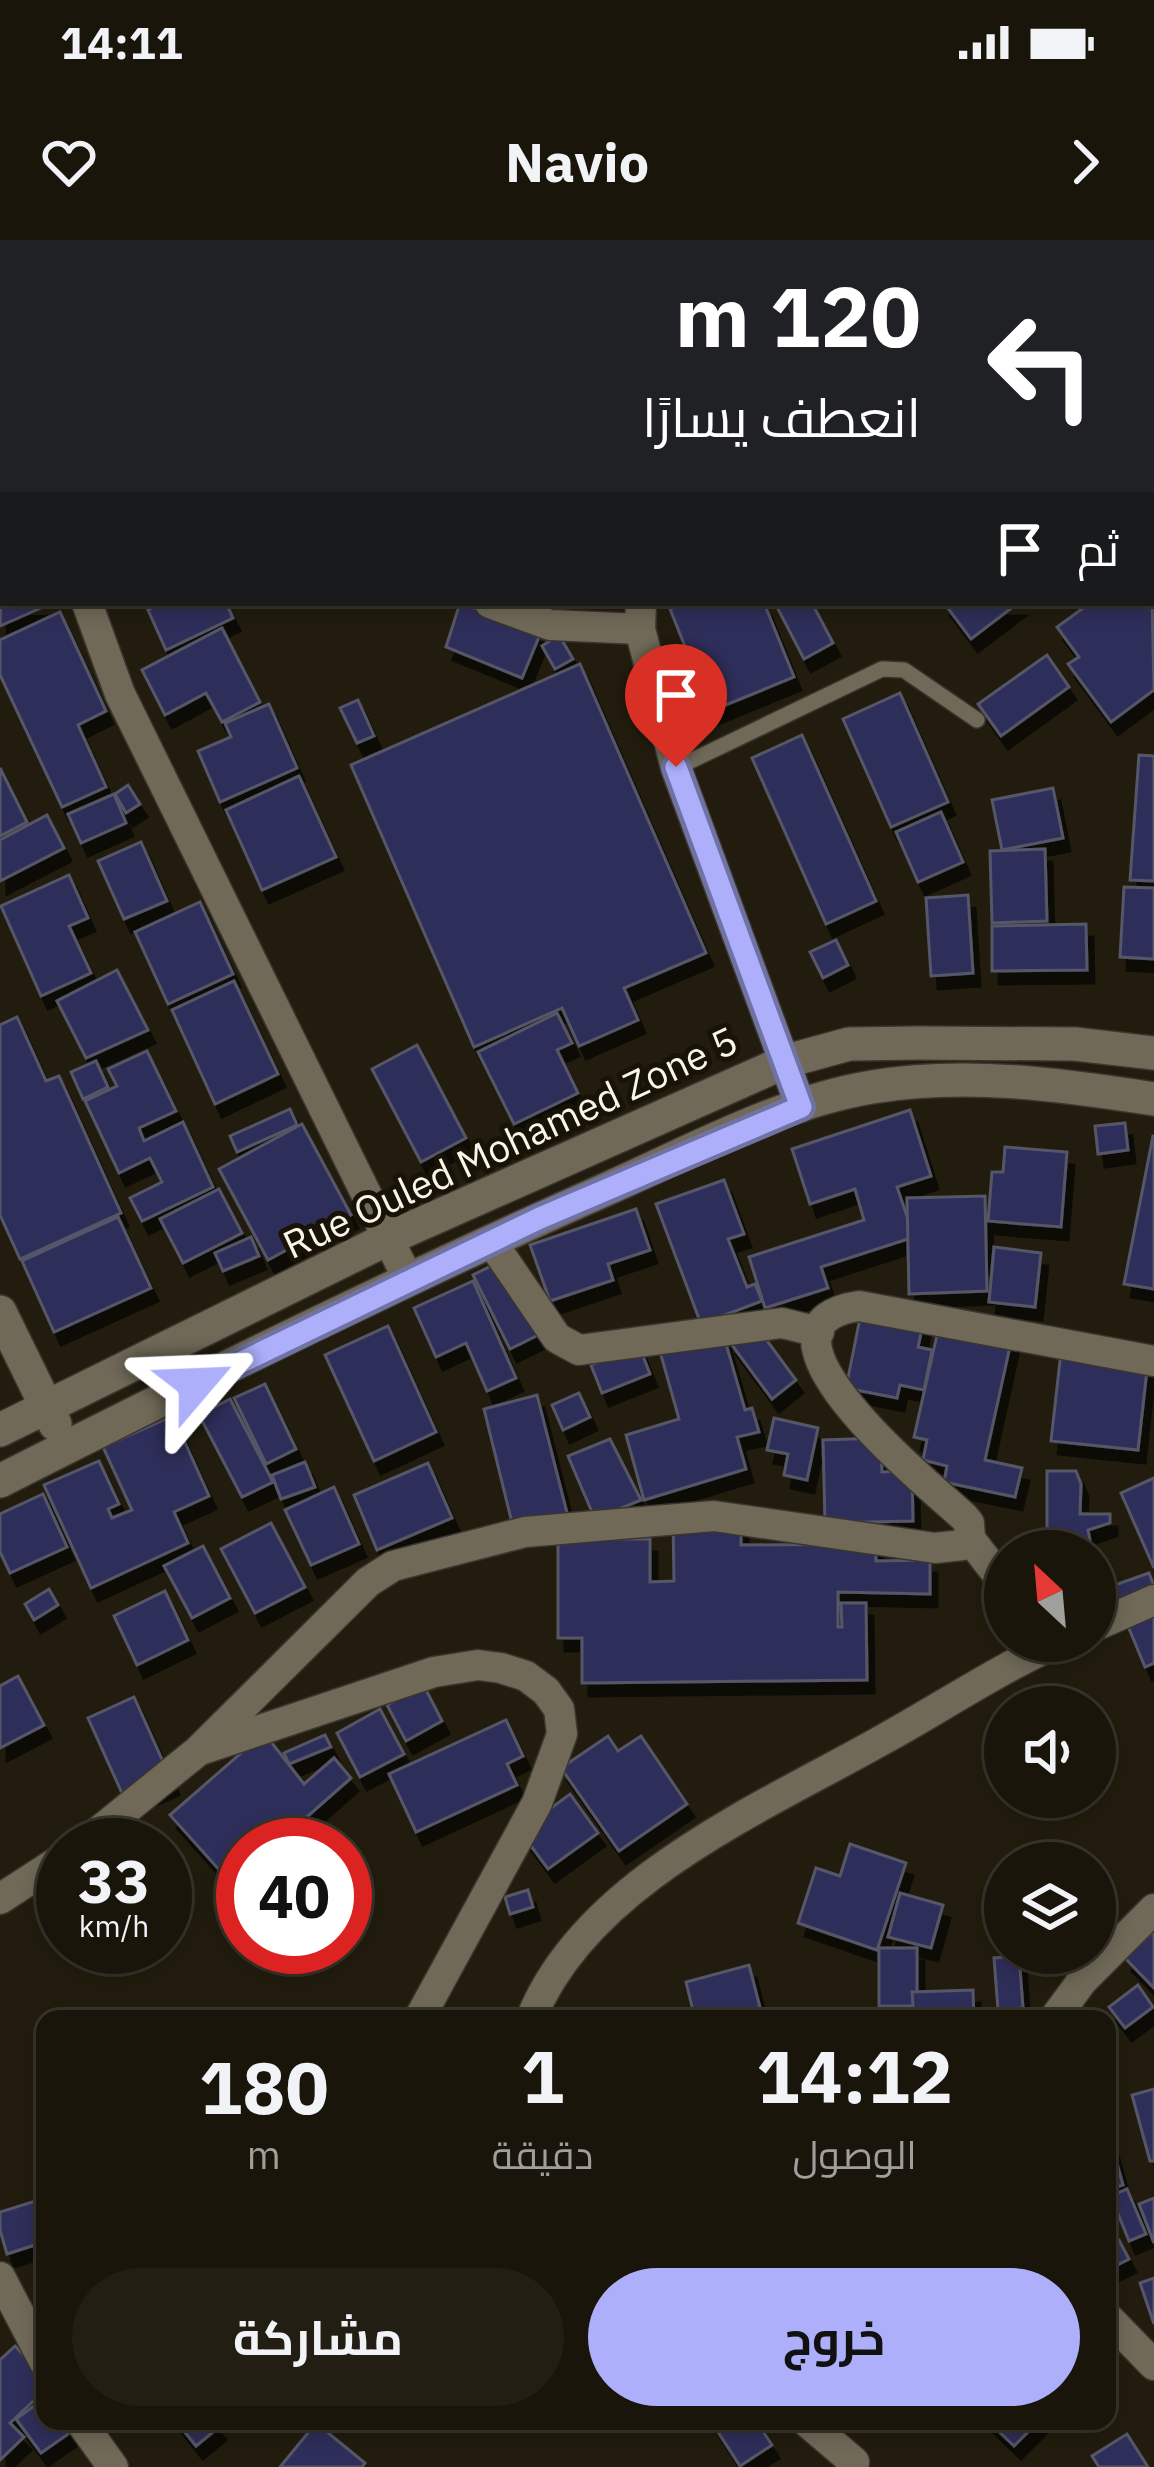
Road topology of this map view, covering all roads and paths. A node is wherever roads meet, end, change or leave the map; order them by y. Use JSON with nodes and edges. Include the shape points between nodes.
{"nodes":[{"id":1,"x":88,"y":606,"type":"edge"},
{"id":2,"x":498,"y":606,"type":"edge"},
{"id":3,"x":640,"y":616,"type":"edge"},
{"id":4,"x":977,"y":720,"type":"dead end"},
{"id":5,"x":676,"y":767,"type":"junction"},
{"id":6,"x":1154,"y":1053,"type":"edge"},
{"id":7,"x":787,"y":1061,"type":"junction"},
{"id":8,"x":1154,"y":1099,"type":"edge"},
{"id":9,"x":801,"y":1107,"type":"junction"},
{"id":10,"x":389,"y":1238,"type":"junction"},
{"id":11,"x":491,"y":1241,"type":"junction"},
{"id":12,"x":409,"y":1281,"type":"junction"},
{"id":13,"x":0,"y":1312,"type":"edge"},
{"id":14,"x":819,"y":1332,"type":"junction"},
{"id":15,"x":1154,"y":1360,"type":"edge"},
{"id":16,"x":46,"y":1408,"type":"junction"},
{"id":17,"x":0,"y":1430,"type":"edge"},
{"id":18,"x":67,"y":1447,"type":"junction"},
{"id":19,"x":0,"y":1481,"type":"edge"},
{"id":20,"x":970,"y":1538,"type":"junction"},
{"id":21,"x":984,"y":1556,"type":"edge"},
{"id":22,"x":1154,"y":1600,"type":"edge"},
{"id":23,"x":1116,"y":1617,"type":"edge"},
{"id":24,"x":1020,"y":1662,"type":"edge"},
{"id":25,"x":197,"y":1751,"type":"junction"},
{"id":26,"x":118,"y":1818,"type":"edge"},
{"id":27,"x":36,"y":1876,"type":"edge"},
{"id":28,"x":0,"y":1899,"type":"edge"},
{"id":29,"x":1154,"y":1909,"type":"edge"},
{"id":30,"x":424,"y":2010,"type":"edge"},
{"id":31,"x":536,"y":2010,"type":"edge"},
{"id":32,"x":1061,"y":2010,"type":"edge"},
{"id":33,"x":0,"y":2277,"type":"edge"},
{"id":34,"x":1116,"y":2326,"type":"edge"},
{"id":35,"x":36,"y":2346,"type":"edge"},
{"id":36,"x":1154,"y":2365,"type":"edge"},
{"id":37,"x":86,"y":2430,"type":"edge"},
{"id":38,"x":817,"y":2430,"type":"edge"},
{"id":39,"x":854,"y":2462,"type":"dead end"},
{"id":40,"x":113,"y":2467,"type":"edge"}],
"edges":[{"from":1,"to":10,"type":"street","via":[[120,694]]},
{"from":2,"to":3,"type":"street","via":[[550,625]]},
{"from":3,"to":5,"type":"street"},
{"from":4,"to":5,"type":"lane","via":[[904,670],[881,669]]},
{"from":5,"to":7,"type":"street"},
{"from":6,"to":7,"type":"street","name":"Rue Ouled Mohamed Zone 5","via":[[920,1043],[849,1045]]},
{"from":7,"to":9,"type":"street"},
{"from":7,"to":10,"type":"street","name":"Rue Ouled Mohamed Zone 5"},
{"from":8,"to":9,"type":"street","name":"Rue Ouled Mohamed Zone 5","via":[[1067,1085],[956,1081],[872,1087]]},
{"from":9,"to":11,"type":"street","name":"Rue Ouled Mohamed Zone 5"},
{"from":10,"to":12,"type":"street"},
{"from":10,"to":16,"type":"street","name":"Rue Ouled Mohamed Zone 5"},
{"from":11,"to":12,"type":"street","name":"Rue Ouled Mohamed Zone 5"},
{"from":11,"to":14,"type":"street","via":[[557,1338],[579,1349],[782,1323]]},
{"from":12,"to":18,"type":"street","name":"Rue Ouled Mohamed Zone 5"},
{"from":13,"to":16,"type":"street"},
{"from":14,"to":15,"type":"street","via":[[840,1308],[859,1306]]},
{"from":14,"to":20,"type":"street","via":[[817,1352],[832,1384],[964,1516]]},
{"from":16,"to":17,"type":"street","name":"Rue Ouled Mohamed Zone 5"},
{"from":16,"to":18,"type":"street"},
{"from":18,"to":19,"type":"street","name":"Rue Ouled Mohamed Zone 5"},
{"from":20,"to":21,"type":"street"},
{"from":20,"to":25,"type":"street","via":[[935,1548],[714,1516],[525,1532],[416,1559],[368,1582]]},
{"from":22,"to":23,"type":"street"},
{"from":24,"to":31,"type":"street","via":[[635,1888],[558,1965]]},
{"from":25,"to":26,"type":"street"},
{"from":25,"to":30,"type":"street","via":[[434,1672],[501,1668],[546,1691],[559,1708],[562,1734],[537,1804]]},
{"from":27,"to":28,"type":"street"},
{"from":29,"to":32,"type":"street"},
{"from":33,"to":35,"type":"street"},
{"from":34,"to":36,"type":"street"},
{"from":37,"to":40,"type":"street"},
{"from":38,"to":39,"type":"street"}]}
